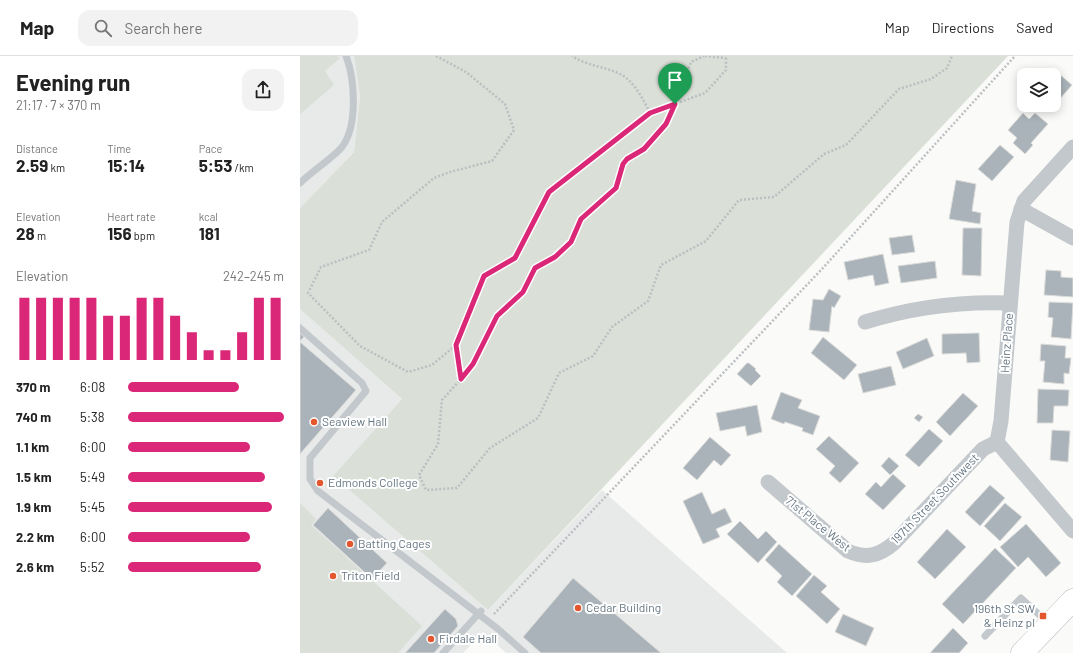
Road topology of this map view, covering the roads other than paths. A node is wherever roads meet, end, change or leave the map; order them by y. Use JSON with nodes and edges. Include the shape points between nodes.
{"nodes":[{"id":1,"x":346,"y":56,"type":"edge"},
{"id":2,"x":1073,"y":146,"type":"edge"},
{"id":3,"x":300,"y":183,"type":"edge"},
{"id":4,"x":1021,"y":209,"type":"junction"},
{"id":5,"x":1073,"y":238,"type":"edge"},
{"id":6,"x":1010,"y":303,"type":"junction"},
{"id":7,"x":865,"y":322,"type":"dead end"},
{"id":8,"x":300,"y":328,"type":"edge"},
{"id":9,"x":997,"y":442,"type":"junction"},
{"id":10,"x":768,"y":482,"type":"dead end"},
{"id":11,"x":1073,"y":531,"type":"edge"},
{"id":12,"x":873,"y":555,"type":"joint"},
{"id":13,"x":1073,"y":600,"type":"edge"},
{"id":14,"x":479,"y":612,"type":"junction"},
{"id":15,"x":1049,"y":624,"type":"junction"},
{"id":16,"x":986,"y":636,"type":"dead end"},
{"id":17,"x":443,"y":653,"type":"edge"},
{"id":18,"x":525,"y":653,"type":"edge"},
{"id":19,"x":1022,"y":653,"type":"edge"}],
"edges":[{"from":1,"to":3,"type":"lane","via":[[354,90],[353,120],[343,146]]},
{"from":2,"to":4,"type":"street","name":"Heinz Place","via":[[1024,201]]},
{"from":4,"to":5,"type":"street"},
{"from":4,"to":6,"type":"street","name":"Heinz Place","via":[[1017,222]]},
{"from":6,"to":7,"type":"street","via":[[936,305]]},
{"from":6,"to":9,"type":"street","name":"Heinz Place","via":[[1001,421]]},
{"from":8,"to":14,"type":"lane","via":[[362,383],[366,391],[310,458],[310,479],[318,491]]},
{"from":9,"to":11,"type":"street"},
{"from":9,"to":12,"type":"street","name":"197th Street Southwest","via":[[983,449],[894,543]]},
{"from":10,"to":12,"type":"street","name":"71st Place West","via":[[848,550],[856,554]]},
{"from":13,"to":15,"type":"main road"},
{"from":14,"to":17,"type":"lane"},
{"from":14,"to":18,"type":"lane"},
{"from":15,"to":16,"type":"lane","via":[[1021,598]]},
{"from":15,"to":19,"type":"main road"}]}
